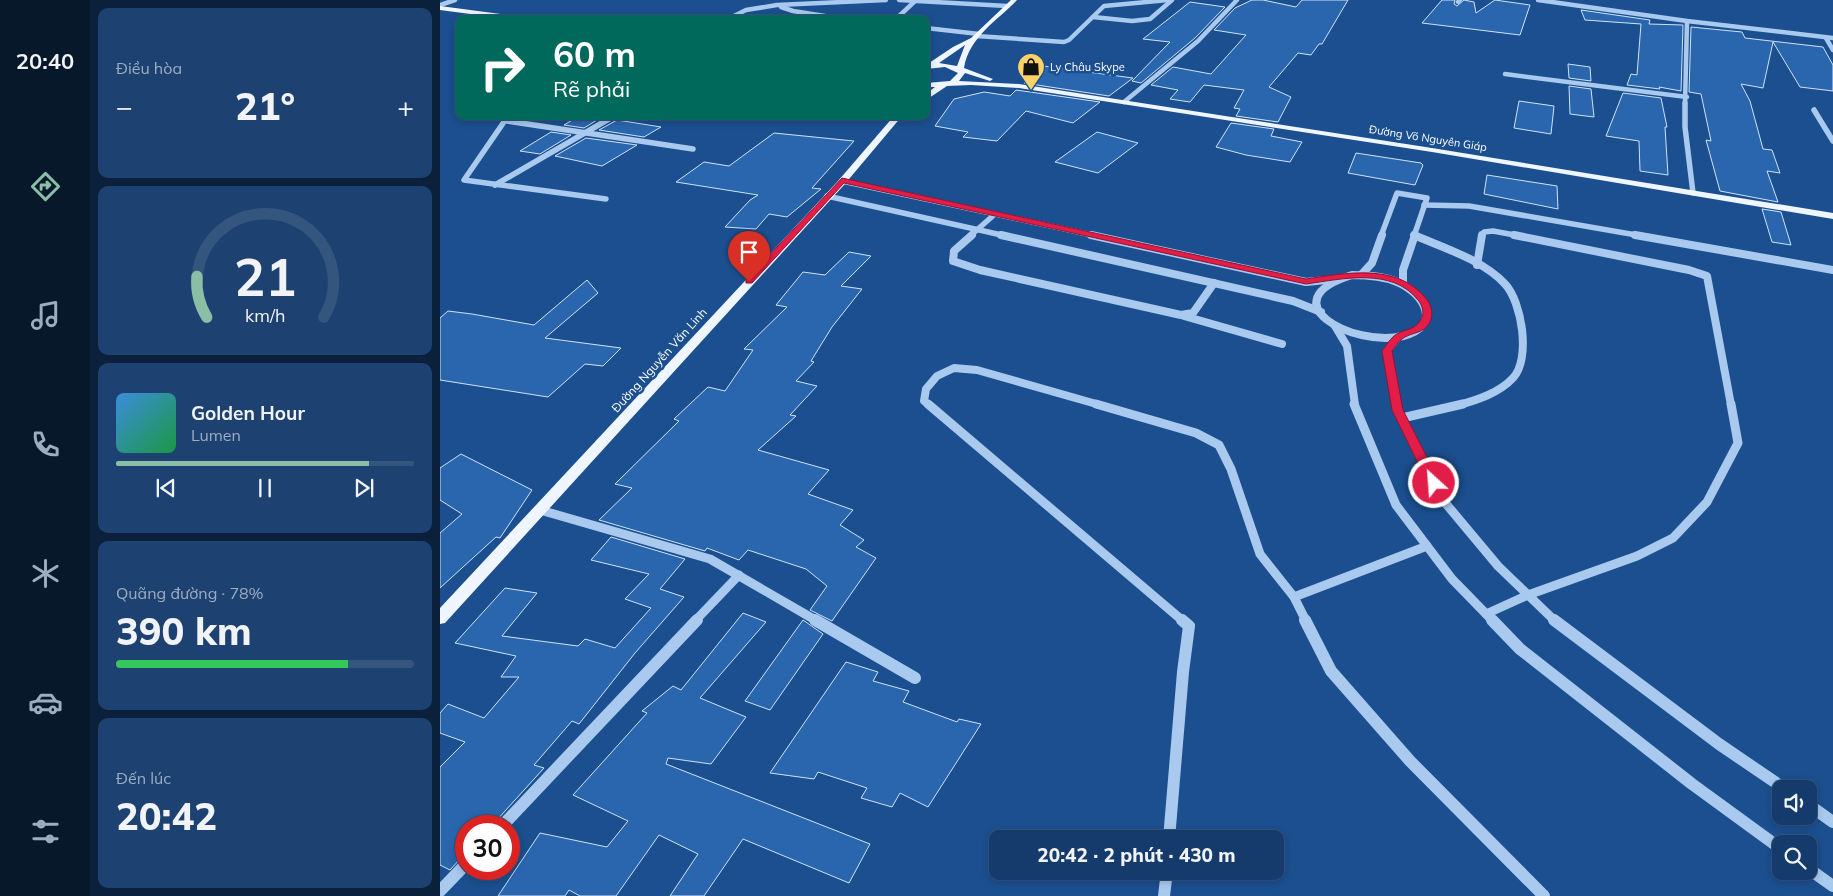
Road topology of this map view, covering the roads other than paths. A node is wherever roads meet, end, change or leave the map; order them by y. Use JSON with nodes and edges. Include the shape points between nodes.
{"nodes":[{"id":1,"x":455,"y":0,"type":"edge"},
{"id":2,"x":886,"y":0,"type":"edge"},
{"id":3,"x":899,"y":0,"type":"edge"},
{"id":4,"x":1014,"y":0,"type":"edge"},
{"id":5,"x":1170,"y":0,"type":"edge"},
{"id":6,"x":1236,"y":0,"type":"edge"},
{"id":7,"x":1538,"y":0,"type":"edge"},
{"id":8,"x":915,"y":1,"type":"junction"},
{"id":9,"x":776,"y":5,"type":"junction"},
{"id":10,"x":1007,"y":6,"type":"junction"},
{"id":11,"x":440,"y":7,"type":"edge"},
{"id":12,"x":495,"y":15,"type":"edge"},
{"id":13,"x":736,"y":15,"type":"edge"},
{"id":14,"x":812,"y":15,"type":"edge"},
{"id":15,"x":900,"y":15,"type":"edge"},
{"id":16,"x":1093,"y":17,"type":"junction"},
{"id":17,"x":1687,"y":21,"type":"junction"},
{"id":18,"x":930,"y":29,"type":"edge"},
{"id":19,"x":977,"y":36,"type":"junction"},
{"id":20,"x":1826,"y":38,"type":"junction"},
{"id":21,"x":1833,"y":38,"type":"edge"},
{"id":22,"x":1833,"y":50,"type":"edge"},
{"id":23,"x":930,"y":65,"type":"edge"},
{"id":24,"x":930,"y":66,"type":"edge"},
{"id":25,"x":960,"y":70,"type":"junction"},
{"id":26,"x":1505,"y":74,"type":"dead end"},
{"id":27,"x":943,"y":84,"type":"junction"},
{"id":28,"x":930,"y":85,"type":"edge"},
{"id":29,"x":1019,"y":86,"type":"junction"},
{"id":30,"x":930,"y":95,"type":"edge"},
{"id":31,"x":1687,"y":97,"type":"junction"},
{"id":32,"x":1124,"y":102,"type":"junction"},
{"id":33,"x":1814,"y":110,"type":"dead end"},
{"id":34,"x":506,"y":120,"type":"edge"},
{"id":35,"x":513,"y":120,"type":"edge"},
{"id":36,"x":607,"y":120,"type":"edge"},
{"id":37,"x":895,"y":120,"type":"edge"},
{"id":38,"x":586,"y":132,"type":"junction"},
{"id":39,"x":1833,"y":140,"type":"edge"},
{"id":40,"x":693,"y":150,"type":"dead end"},
{"id":41,"x":842,"y":180,"type":"junction"},
{"id":42,"x":495,"y":185,"type":"junction"},
{"id":43,"x":1693,"y":193,"type":"junction"},
{"id":44,"x":828,"y":196,"type":"junction"},
{"id":45,"x":606,"y":199,"type":"dead end"},
{"id":46,"x":1424,"y":205,"type":"junction"},
{"id":47,"x":995,"y":214,"type":"junction"},
{"id":48,"x":1833,"y":216,"type":"edge"},
{"id":49,"x":976,"y":229,"type":"junction"},
{"id":50,"x":1414,"y":235,"type":"junction"},
{"id":51,"x":1700,"y":247,"type":"joint"},
{"id":52,"x":1477,"y":265,"type":"junction"},
{"id":53,"x":1833,"y":270,"type":"edge"},
{"id":54,"x":1361,"y":275,"type":"junction"},
{"id":55,"x":1336,"y":279,"type":"junction"},
{"id":56,"x":1214,"y":283,"type":"junction"},
{"id":57,"x":1404,"y":284,"type":"junction"},
{"id":58,"x":1321,"y":312,"type":"junction"},
{"id":59,"x":1181,"y":315,"type":"junction"},
{"id":60,"x":1335,"y":326,"type":"junction"},
{"id":61,"x":1398,"y":337,"type":"junction"},
{"id":62,"x":1282,"y":344,"type":"dead end"},
{"id":63,"x":1402,"y":418,"type":"junction"},
{"id":64,"x":540,"y":510,"type":"junction"},
{"id":65,"x":1427,"y":546,"type":"junction"},
{"id":66,"x":739,"y":575,"type":"junction"},
{"id":67,"x":1528,"y":595,"type":"junction"},
{"id":68,"x":1294,"y":597,"type":"junction"},
{"id":69,"x":1486,"y":614,"type":"junction"},
{"id":70,"x":440,"y":618,"type":"edge"},
{"id":71,"x":916,"y":678,"type":"dead end"},
{"id":72,"x":1772,"y":780,"type":"edge"},
{"id":73,"x":1817,"y":811,"type":"edge"},
{"id":74,"x":512,"y":815,"type":"edge"},
{"id":75,"x":1833,"y":822,"type":"edge"},
{"id":76,"x":1170,"y":830,"type":"edge"},
{"id":77,"x":1772,"y":842,"type":"edge"},
{"id":78,"x":1817,"y":875,"type":"edge"},
{"id":79,"x":455,"y":876,"type":"edge"},
{"id":80,"x":1165,"y":880,"type":"edge"},
{"id":81,"x":1833,"y":886,"type":"edge"},
{"id":82,"x":440,"y":892,"type":"edge"},
{"id":83,"x":1164,"y":896,"type":"edge"},
{"id":84,"x":1544,"y":896,"type":"edge"}],
"edges":[{"from":1,"to":11,"type":"street"},
{"from":2,"to":9,"type":"street"},
{"from":3,"to":8,"type":"street"},
{"from":4,"to":10,"type":"main road"},
{"from":5,"to":16,"type":"street","via":[[1112,4],[1104,6]]},
{"from":5,"to":16,"type":"street","via":[[1150,19],[1143,21]]},
{"from":6,"to":32,"type":"street","via":[[1198,41]]},
{"from":7,"to":17,"type":"street"},
{"from":8,"to":10,"type":"street"},
{"from":8,"to":15,"type":"street"},
{"from":9,"to":13,"type":"street"},
{"from":9,"to":14,"type":"street"},
{"from":10,"to":19,"type":"main road"},
{"from":11,"to":12,"type":"main road"},
{"from":16,"to":19,"type":"street","via":[[1064,42]]},
{"from":17,"to":20,"type":"street"},
{"from":17,"to":31,"type":"street"},
{"from":18,"to":19,"type":"street"},
{"from":19,"to":23,"type":"main road"},
{"from":19,"to":25,"type":"main road","via":[[965,51]]},
{"from":20,"to":21,"type":"street"},
{"from":20,"to":22,"type":"street"},
{"from":24,"to":25,"type":"main road","name":"Đường Võ Nguyên Giáp"},
{"from":25,"to":27,"type":"main road","via":[[962,76]]},
{"from":25,"to":29,"type":"main road","name":"Đường Võ Nguyên Giáp"},
{"from":26,"to":31,"type":"street"},
{"from":27,"to":28,"type":"main road","name":"Đường Võ Nguyên Giáp"},
{"from":27,"to":29,"type":"main road","name":"Đường Võ Nguyên Giáp"},
{"from":27,"to":30,"type":"main road"},
{"from":29,"to":32,"type":"main road","name":"Đường Võ Nguyên Giáp"},
{"from":31,"to":43,"type":"street","via":[[1686,144]]},
{"from":32,"to":43,"type":"main road","name":"Đường Võ Nguyên Giáp"},
{"from":33,"to":39,"type":"street"},
{"from":34,"to":42,"type":"street","via":[[464,180]]},
{"from":35,"to":38,"type":"street"},
{"from":36,"to":38,"type":"street"},
{"from":37,"to":41,"type":"main road","name":"Đường Nguyễn Văn Linh"},
{"from":38,"to":40,"type":"street"},
{"from":38,"to":42,"type":"street"},
{"from":41,"to":44,"type":"main road","name":"Đường Nguyễn Văn Linh"},
{"from":41,"to":47,"type":"street"},
{"from":42,"to":45,"type":"street"},
{"from":43,"to":48,"type":"main road","name":"Đường Võ Nguyên Giáp"},
{"from":44,"to":49,"type":"street"},
{"from":44,"to":64,"type":"main road","name":"Đường Nguyễn Văn Linh"},
{"from":46,"to":50,"type":"street"},
{"from":46,"to":51,"type":"street","via":[[1469,206]]},
{"from":46,"to":54,"type":"street","via":[[1426,198],[1397,193],[1372,263]]},
{"from":47,"to":49,"type":"street"},
{"from":47,"to":55,"type":"street","via":[[1306,282]]},
{"from":49,"to":56,"type":"street"},
{"from":49,"to":59,"type":"street","via":[[954,252],[952,257],[956,264]]},
{"from":50,"to":52,"type":"street"},
{"from":50,"to":57,"type":"street","via":[[1403,270]]},
{"from":51,"to":53,"type":"street"},
{"from":52,"to":63,"type":"street","via":[[1512,292],[1520,316],[1522,357],[1518,371],[1511,381],[1492,394]]},
{"from":52,"to":67,"type":"street","via":[[1482,235],[1493,231],[1706,276],[1738,444],[1707,502],[1673,538],[1637,556]]},
{"from":54,"to":55,"type":"street"},
{"from":54,"to":57,"type":"street"},
{"from":55,"to":58,"type":"street","via":[[1324,285],[1317,294]]},
{"from":56,"to":58,"type":"street","via":[[1293,301]]},
{"from":56,"to":59,"type":"street","via":[[1193,313]]},
{"from":57,"to":61,"type":"street","via":[[1420,297],[1428,312],[1426,322],[1418,330]]},
{"from":58,"to":60,"type":"street"},
{"from":59,"to":62,"type":"street"},
{"from":60,"to":61,"type":"street","via":[[1370,338]]},
{"from":60,"to":65,"type":"street","via":[[1347,346],[1357,412],[1396,505]]},
{"from":61,"to":63,"type":"street","via":[[1387,351],[1397,410]]},
{"from":63,"to":67,"type":"street","via":[[1442,499],[1498,566]]},
{"from":64,"to":66,"type":"street","via":[[710,560]]},
{"from":64,"to":70,"type":"main road","name":"Đường Nguyễn Văn Linh"},
{"from":65,"to":68,"type":"street"},
{"from":65,"to":69,"type":"street","via":[[1452,579]]},
{"from":66,"to":71,"type":"street"},
{"from":66,"to":74,"type":"street"},
{"from":67,"to":69,"type":"street"},
{"from":67,"to":72,"type":"street","via":[[1554,620]]},
{"from":68,"to":76,"type":"street","via":[[1260,554],[1231,469],[1219,445],[1196,433],[977,370],[954,368],[937,376],[926,389],[924,401],[941,417],[1189,626]]},
{"from":68,"to":84,"type":"street","via":[[1331,672],[1410,761]]},
{"from":69,"to":77,"type":"street","via":[[1520,649]]},
{"from":73,"to":75,"type":"street"},
{"from":78,"to":81,"type":"street"},
{"from":79,"to":82,"type":"street"},
{"from":80,"to":83,"type":"street"}]}
